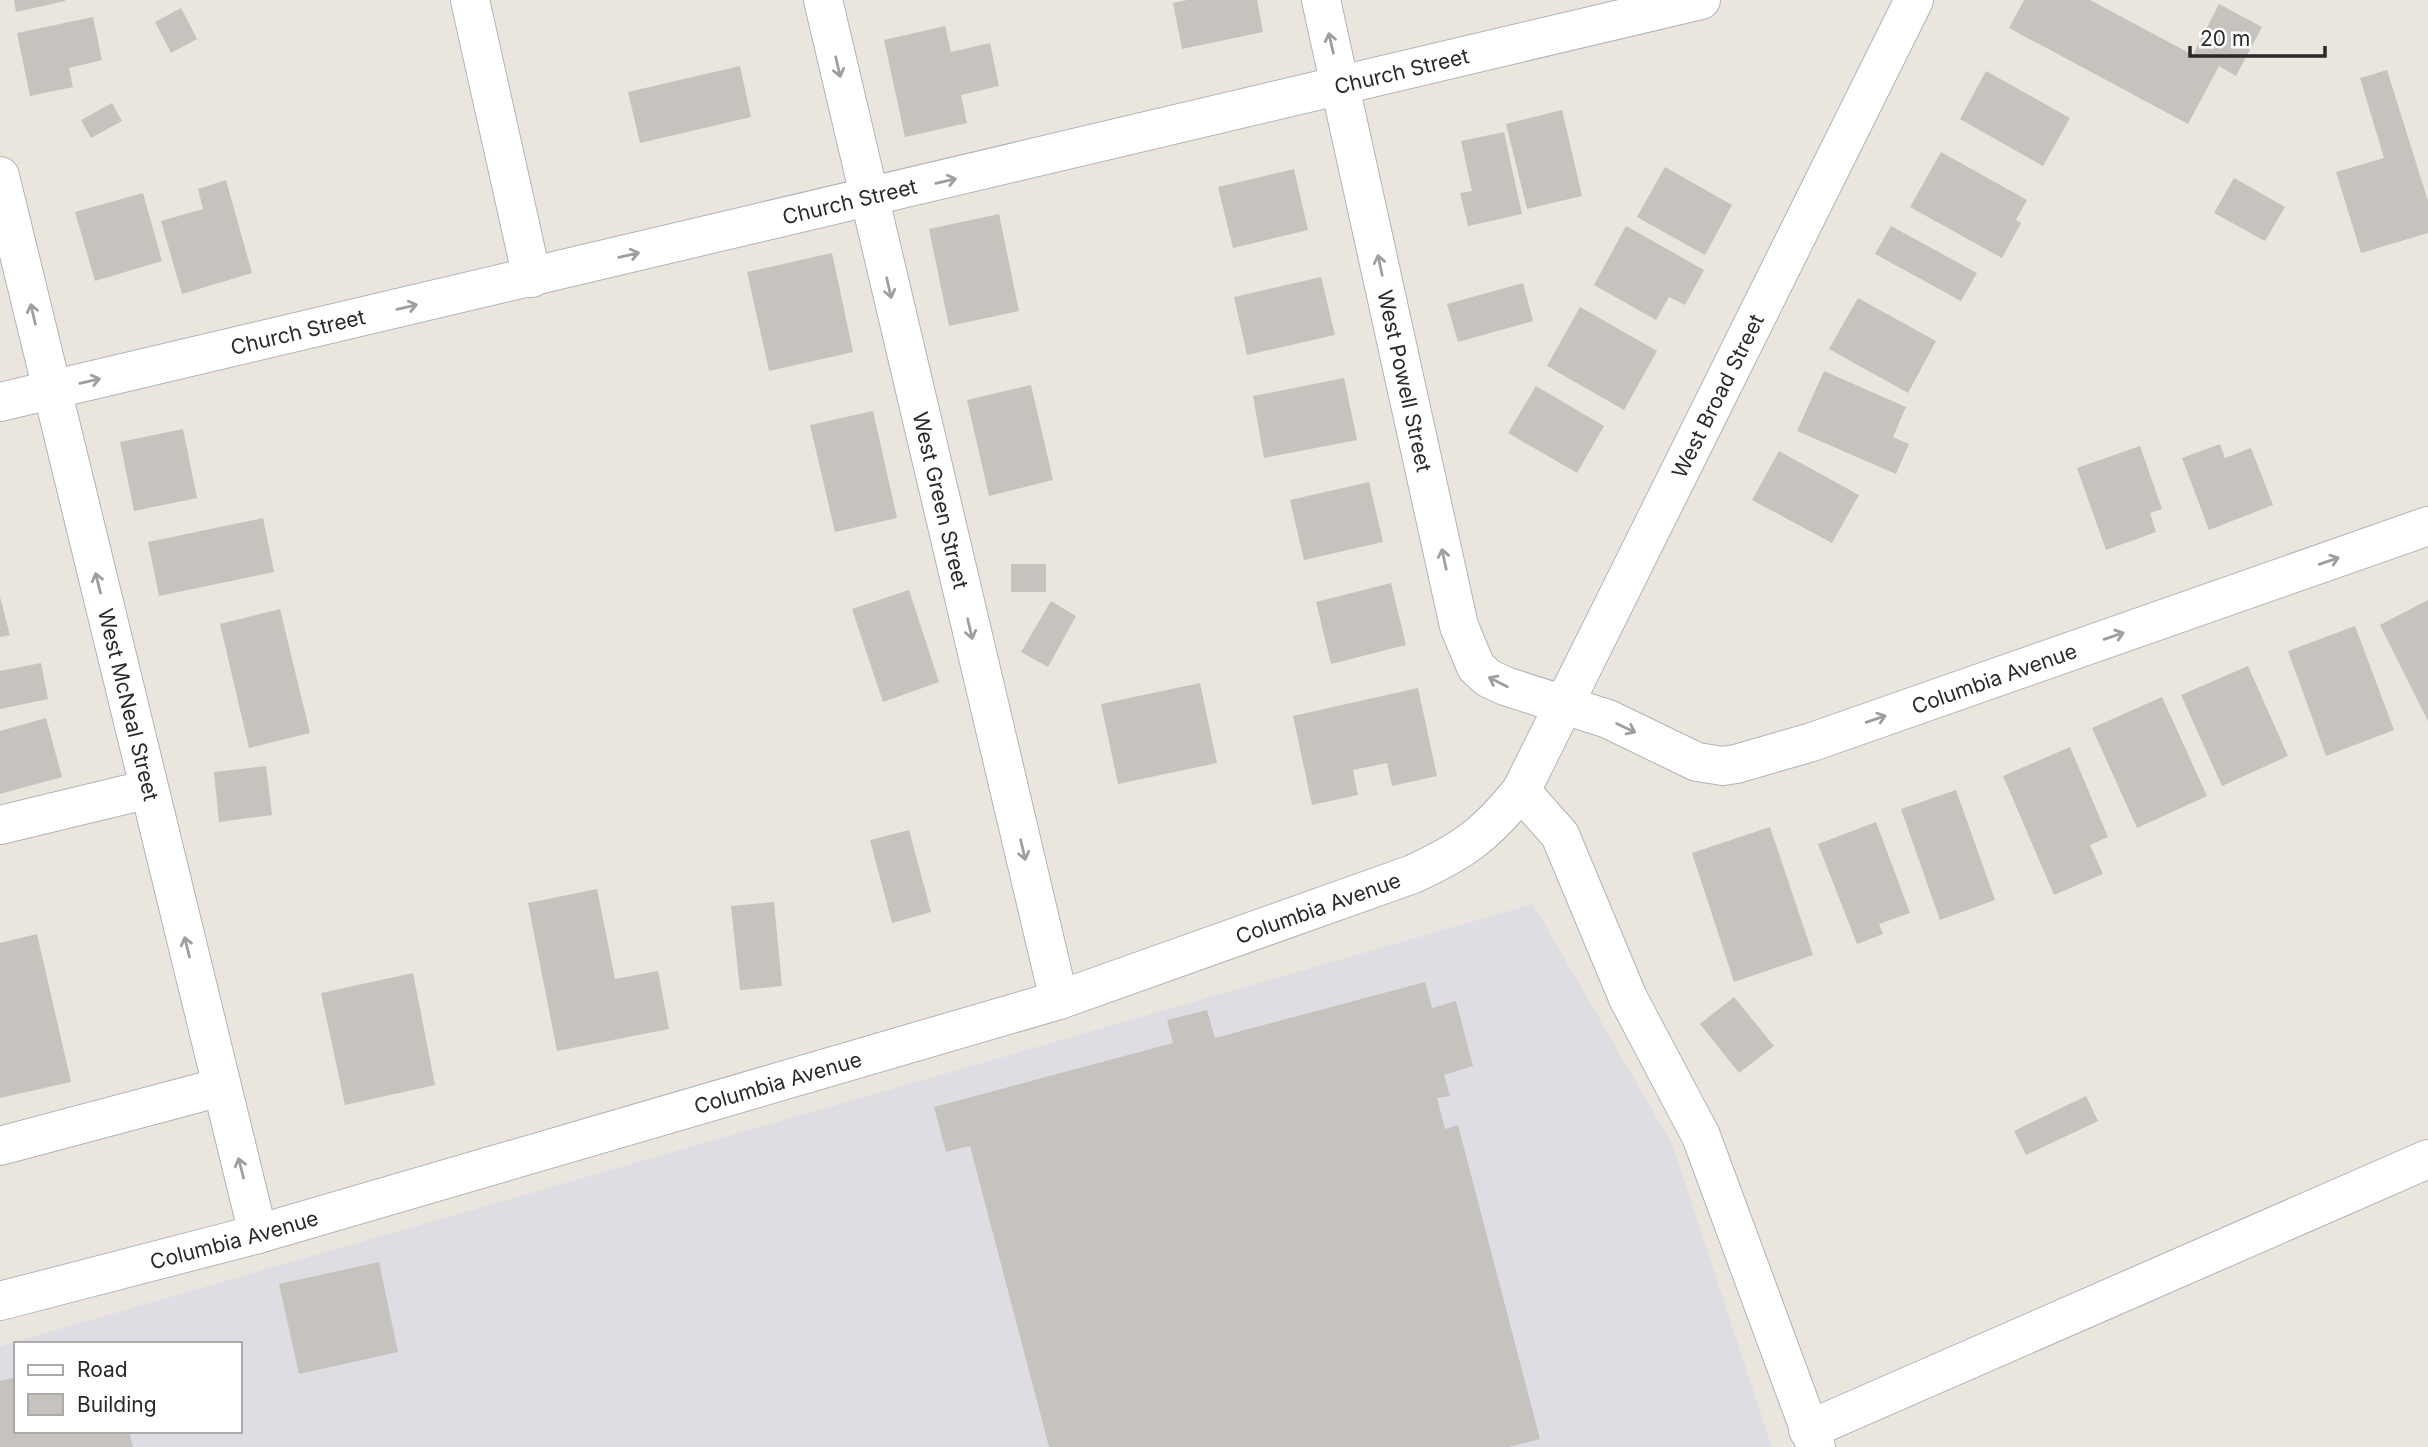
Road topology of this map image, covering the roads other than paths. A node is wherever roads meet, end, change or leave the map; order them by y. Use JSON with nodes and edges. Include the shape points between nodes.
{"nodes":[{"id":1,"x":470,"y":0,"type":"edge"},
{"id":2,"x":823,"y":0,"type":"edge"},
{"id":3,"x":1321,"y":0,"type":"edge"},
{"id":4,"x":1701,"y":0,"type":"edge"},
{"id":5,"x":1914,"y":0,"type":"edge"},
{"id":6,"x":1341,"y":87,"type":"junction"},
{"id":7,"x":0,"y":176,"type":"edge"},
{"id":8,"x":868,"y":199,"type":"junction"},
{"id":9,"x":532,"y":278,"type":"junction"},
{"id":10,"x":51,"y":390,"type":"junction"},
{"id":11,"x":0,"y":402,"type":"edge"},
{"id":12,"x":2428,"y":526,"type":"edge"},
{"id":13,"x":1562,"y":705,"type":"junction"},
{"id":14,"x":149,"y":789,"type":"junction"},
{"id":15,"x":1521,"y":790,"type":"junction"},
{"id":16,"x":0,"y":825,"type":"edge"},
{"id":17,"x":1059,"y":1000,"type":"junction"},
{"id":18,"x":221,"y":1087,"type":"junction"},
{"id":19,"x":0,"y":1146,"type":"edge"},
{"id":20,"x":2428,"y":1159,"type":"edge"},
{"id":21,"x":258,"y":1234,"type":"junction"},
{"id":22,"x":0,"y":1301,"type":"edge"},
{"id":23,"x":1812,"y":1438,"type":"edge"}],
"edges":[{"from":1,"to":9,"type":"street"},
{"from":2,"to":8,"type":"street","name":"West Green Street","one_way":true},
{"from":6,"to":3,"type":"street","name":"West Powell Street","one_way":true},
{"from":4,"to":6,"type":"street","name":"Church Street"},
{"from":5,"to":13,"type":"street","name":"West Broad Street"},
{"from":8,"to":6,"type":"street","name":"Church Street","one_way":true},
{"from":13,"to":6,"type":"street","name":"West Powell Street","one_way":true,"via":[[1488,678],[1476,667],[1463,638]]},
{"from":10,"to":7,"type":"street","name":"West McNeal Street","one_way":true},
{"from":9,"to":8,"type":"street","name":"Church Street","one_way":true},
{"from":8,"to":17,"type":"street","name":"West Green Street","one_way":true},
{"from":10,"to":9,"type":"street","name":"Church Street","one_way":true},
{"from":10,"to":11,"type":"street","name":"Church Street"},
{"from":14,"to":10,"type":"street","name":"West McNeal Street","one_way":true},
{"from":13,"to":12,"type":"street","name":"Columbia Avenue","one_way":true,"via":[[1608,719],[1697,762],[1736,764],[1812,742]]},
{"from":13,"to":15,"type":"street","name":"West Broad Street"},
{"from":14,"to":16,"type":"street"},
{"from":18,"to":14,"type":"street","name":"West McNeal Street","one_way":true},
{"from":15,"to":17,"type":"street","name":"Columbia Avenue","via":[[1491,828],[1424,869]]},
{"from":15,"to":23,"type":"street","via":[[1560,835],[1628,998],[1701,1136]]},
{"from":17,"to":21,"type":"street","name":"Columbia Avenue"},
{"from":18,"to":19,"type":"street"},
{"from":21,"to":18,"type":"street","name":"West McNeal Street","one_way":true},
{"from":20,"to":23,"type":"street"},
{"from":21,"to":22,"type":"street","name":"Columbia Avenue"}]}
